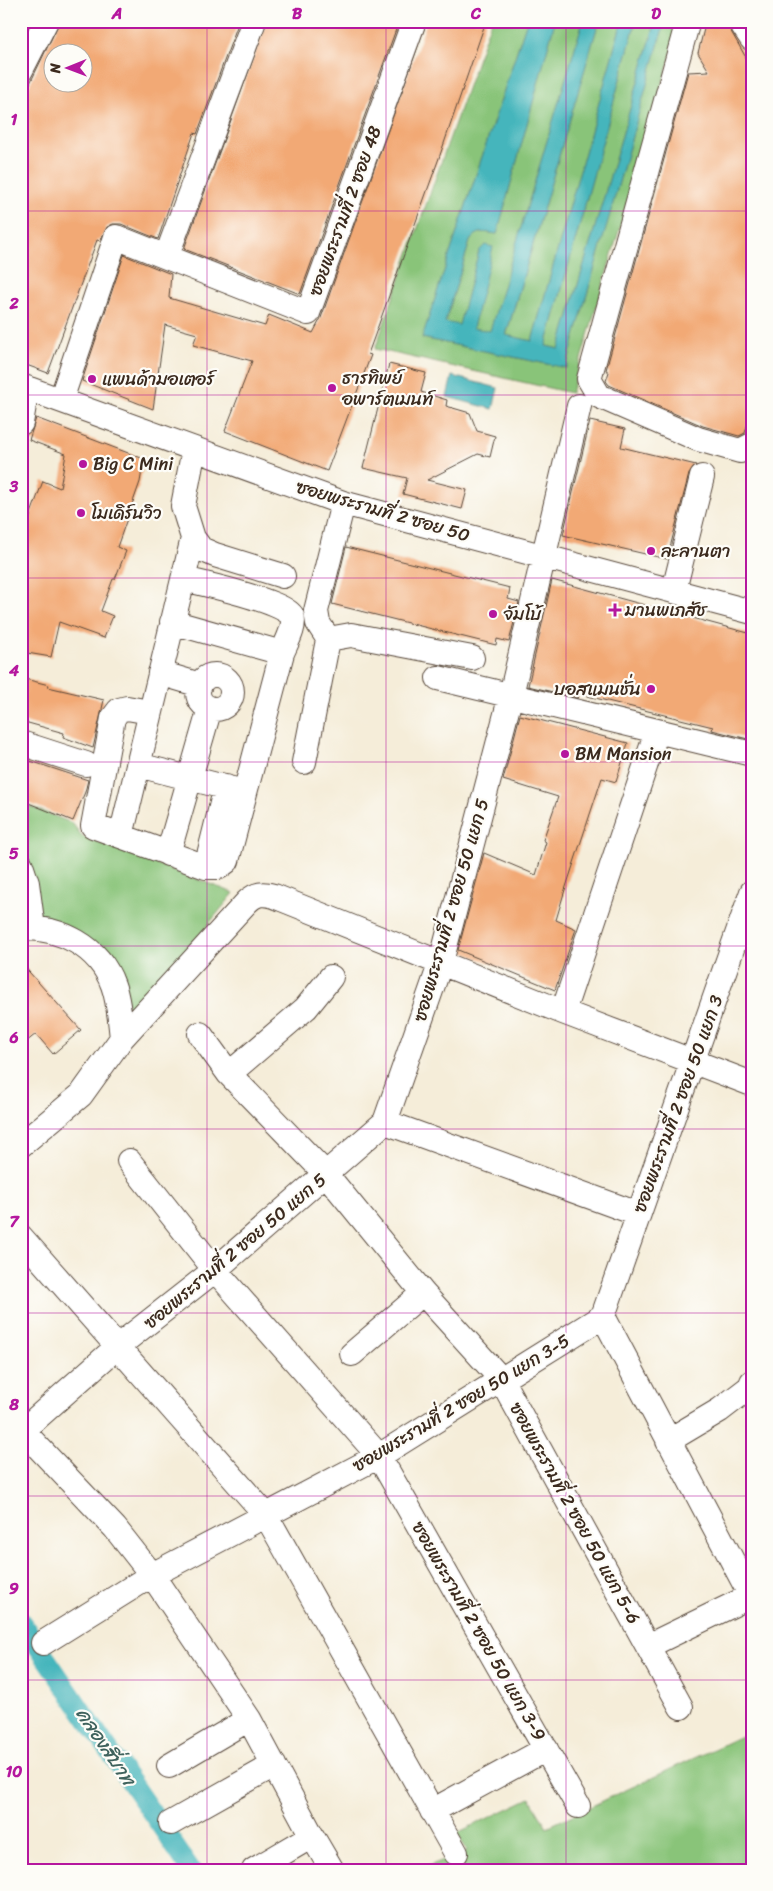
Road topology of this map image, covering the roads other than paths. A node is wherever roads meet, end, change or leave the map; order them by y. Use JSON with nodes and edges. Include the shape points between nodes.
{"nodes":[{"id":1,"x":46,"y":21,"type":"edge"},
{"id":2,"x":254,"y":21,"type":"edge"},
{"id":3,"x":414,"y":21,"type":"edge"},
{"id":4,"x":688,"y":21,"type":"edge"},
{"id":5,"x":740,"y":21,"type":"edge"},
{"id":6,"x":752,"y":39,"type":"edge"},
{"id":7,"x":21,"y":70,"type":"edge"},
{"id":8,"x":167,"y":256,"type":"junction"},
{"id":9,"x":24,"y":387,"type":"edge"},
{"id":10,"x":61,"y":400,"type":"junction"},
{"id":11,"x":579,"y":406,"type":"dead end"},
{"id":12,"x":21,"y":423,"type":"edge"},
{"id":13,"x":752,"y":445,"type":"edge"},
{"id":14,"x":194,"y":449,"type":"junction"},
{"id":15,"x":702,"y":477,"type":"dead end"},
{"id":16,"x":344,"y":503,"type":"junction"},
{"id":17,"x":193,"y":538,"type":"junction"},
{"id":18,"x":546,"y":556,"type":"junction"},
{"id":19,"x":283,"y":576,"type":"dead end"},
{"id":20,"x":183,"y":578,"type":"junction"},
{"id":21,"x":674,"y":590,"type":"junction"},
{"id":22,"x":752,"y":612,"type":"edge"},
{"id":23,"x":172,"y":622,"type":"junction"},
{"id":24,"x":231,"y":639,"type":"junction"},
{"id":25,"x":329,"y":640,"type":"junction"},
{"id":26,"x":282,"y":653,"type":"junction"},
{"id":27,"x":472,"y":658,"type":"dead end"},
{"id":28,"x":160,"y":673,"type":"junction"},
{"id":29,"x":438,"y":678,"type":"dead end"},
{"id":30,"x":217,"y":685,"type":"junction"},
{"id":31,"x":511,"y":695,"type":"junction"},
{"id":32,"x":268,"y":706,"type":"junction"},
{"id":33,"x":150,"y":712,"type":"junction"},
{"id":34,"x":657,"y":730,"type":"junction"},
{"id":35,"x":21,"y":743,"type":"edge"},
{"id":36,"x":752,"y":754,"type":"edge"},
{"id":37,"x":304,"y":762,"type":"dead end"},
{"id":38,"x":86,"y":764,"type":"dead end"},
{"id":39,"x":138,"y":765,"type":"junction"},
{"id":40,"x":189,"y":778,"type":"junction"},
{"id":41,"x":235,"y":789,"type":"junction"},
{"id":42,"x":121,"y":836,"type":"junction"},
{"id":43,"x":168,"y":854,"type":"junction"},
{"id":44,"x":21,"y":865,"type":"edge"},
{"id":45,"x":752,"y":892,"type":"edge"},
{"id":46,"x":27,"y":928,"type":"edge"},
{"id":47,"x":441,"y":962,"type":"junction"},
{"id":48,"x":331,"y":976,"type":"dead end"},
{"id":49,"x":563,"y":1012,"type":"junction"},
{"id":50,"x":200,"y":1034,"type":"dead end"},
{"id":51,"x":122,"y":1038,"type":"junction"},
{"id":52,"x":694,"y":1061,"type":"junction"},
{"id":53,"x":229,"y":1074,"type":"junction"},
{"id":54,"x":752,"y":1084,"type":"edge"},
{"id":55,"x":385,"y":1122,"type":"junction"},
{"id":56,"x":21,"y":1145,"type":"edge"},
{"id":57,"x":130,"y":1161,"type":"dead end"},
{"id":58,"x":326,"y":1174,"type":"junction"},
{"id":59,"x":638,"y":1214,"type":"junction"},
{"id":60,"x":21,"y":1236,"type":"edge"},
{"id":61,"x":215,"y":1270,"type":"junction"},
{"id":62,"x":423,"y":1293,"type":"junction"},
{"id":63,"x":603,"y":1316,"type":"junction"},
{"id":64,"x":117,"y":1347,"type":"junction"},
{"id":65,"x":352,"y":1354,"type":"dead end"},
{"id":66,"x":501,"y":1379,"type":"junction"},
{"id":67,"x":751,"y":1385,"type":"edge"},
{"id":68,"x":22,"y":1431,"type":"edge"},
{"id":69,"x":668,"y":1441,"type":"junction"},
{"id":70,"x":379,"y":1456,"type":"junction"},
{"id":71,"x":266,"y":1515,"type":"junction"},
{"id":72,"x":152,"y":1575,"type":"junction"},
{"id":73,"x":751,"y":1596,"type":"edge"},
{"id":74,"x":43,"y":1644,"type":"dead end"},
{"id":75,"x":648,"y":1646,"type":"junction"},
{"id":76,"x":681,"y":1707,"type":"dead end"},
{"id":77,"x":249,"y":1719,"type":"junction"},
{"id":78,"x":546,"y":1749,"type":"junction"},
{"id":79,"x":274,"y":1765,"type":"junction"},
{"id":80,"x":169,"y":1766,"type":"dead end"},
{"id":81,"x":578,"y":1806,"type":"dead end"},
{"id":82,"x":432,"y":1811,"type":"junction"},
{"id":83,"x":171,"y":1822,"type":"dead end"},
{"id":84,"x":312,"y":1836,"type":"junction"},
{"id":85,"x":456,"y":1853,"type":"dead end"},
{"id":86,"x":254,"y":1870,"type":"edge"},
{"id":87,"x":332,"y":1870,"type":"edge"}],
"edges":[{"from":1,"to":7,"type":"street"},
{"from":2,"to":8,"type":"street"},
{"from":3,"to":8,"type":"street","name":"ซอยพระรามที่ 2 ซอย 48","via":[[308,313]]},
{"from":4,"to":13,"type":"street","via":[[589,379],[599,396],[698,439],[740,451]]},
{"from":5,"to":6,"type":"street"},
{"from":8,"to":10,"type":"street","name":"ซอยพระรามที่ 2 ซอย 48","via":[[116,237]]},
{"from":9,"to":10,"type":"street","name":"ซอยพระรามที่ 2 ซอย 50"},
{"from":9,"to":12,"type":"street"},
{"from":10,"to":14,"type":"street","name":"ซอยพระรามที่ 2 ซอย 50"},
{"from":11,"to":18,"type":"street","name":"ซอยพระรามที่ 2 ซอย 50 แยก 5"},
{"from":14,"to":16,"type":"street","name":"ซอยพระรามที่ 2 ซอย 50"},
{"from":14,"to":17,"type":"street","via":[[183,506]]},
{"from":15,"to":21,"type":"street"},
{"from":16,"to":18,"type":"street","name":"ซอยพระรามที่ 2 ซอย 50"},
{"from":16,"to":25,"type":"street","via":[[316,611],[318,624]]},
{"from":17,"to":19,"type":"street","via":[[201,549],[215,555]]},
{"from":17,"to":20,"type":"street"},
{"from":18,"to":21,"type":"street","name":"ซอยพระรามที่ 2 ซอย 50"},
{"from":18,"to":31,"type":"street","name":"ซอยพระรามที่ 2 ซอย 50 แยก 5"},
{"from":20,"to":23,"type":"street"},
{"from":20,"to":26,"type":"street","via":[[271,602],[289,611],[293,618],[292,626]]},
{"from":21,"to":22,"type":"street","name":"ซอยพระรามที่ 2 ซอย 50"},
{"from":23,"to":24,"type":"street"},
{"from":23,"to":28,"type":"street"},
{"from":24,"to":26,"type":"street"},
{"from":24,"to":30,"type":"street"},
{"from":25,"to":27,"type":"street","via":[[351,635]]},
{"from":25,"to":37,"type":"street"},
{"from":26,"to":32,"type":"street"},
{"from":28,"to":30,"type":"street"},
{"from":28,"to":33,"type":"street"},
{"from":29,"to":31,"type":"street"},
{"from":30,"to":32,"type":"street"},
{"from":30,"to":40,"type":"street","via":[[226,705],[210,708]]},
{"from":31,"to":34,"type":"street"},
{"from":31,"to":47,"type":"street","name":"ซอยพระรามที่ 2 ซอย 50 แยก 5"},
{"from":32,"to":41,"type":"street"},
{"from":33,"to":39,"type":"street"},
{"from":33,"to":42,"type":"street","via":[[127,708],[119,710],[112,718],[93,826]]},
{"from":34,"to":36,"type":"street"},
{"from":34,"to":49,"type":"street"},
{"from":35,"to":38,"type":"street"},
{"from":39,"to":40,"type":"street"},
{"from":39,"to":42,"type":"street"},
{"from":40,"to":41,"type":"street"},
{"from":40,"to":43,"type":"street"},
{"from":41,"to":43,"type":"street","via":[[206,867]]},
{"from":42,"to":43,"type":"street"},
{"from":44,"to":46,"type":"street"},
{"from":45,"to":52,"type":"street","name":"ซอยพระรามที่ 2 ซอย 50 แยก 3"},
{"from":46,"to":51,"type":"street","via":[[58,932],[88,948],[105,966],[114,986]]},
{"from":47,"to":49,"type":"street"},
{"from":47,"to":51,"type":"street","via":[[274,896],[254,896]]},
{"from":47,"to":55,"type":"street","name":"ซอยพระรามที่ 2 ซอย 50 แยก 5"},
{"from":48,"to":53,"type":"street","via":[[306,1008]]},
{"from":49,"to":52,"type":"street"},
{"from":50,"to":53,"type":"street","name":"ซอยพระรามที่ 2 ซอย 50 แยก 5-6"},
{"from":51,"to":56,"type":"street","via":[[81,1095]]},
{"from":52,"to":54,"type":"street"},
{"from":52,"to":59,"type":"street","name":"ซอยพระรามที่ 2 ซอย 50 แยก 3"},
{"from":53,"to":58,"type":"street","name":"ซอยพระรามที่ 2 ซอย 50 แยก 5-6"},
{"from":55,"to":58,"type":"street","name":"ซอยพระรามที่ 2 ซอย 50 แยก 5"},
{"from":55,"to":59,"type":"street"},
{"from":57,"to":61,"type":"street","name":"ซอยพระรามที่ 2 ซอย 50 แยก 3-9"},
{"from":58,"to":61,"type":"street","name":"ซอยพระรามที่ 2 ซอย 50 แยก 5"},
{"from":58,"to":62,"type":"street","name":"ซอยพระรามที่ 2 ซอย 50 แยก 5-6"},
{"from":59,"to":63,"type":"street","name":"ซอยพระรามที่ 2 ซอย 50 แยก 3"},
{"from":60,"to":64,"type":"street"},
{"from":61,"to":64,"type":"street","name":"ซอยพระรามที่ 2 ซอย 50 แยก 5"},
{"from":61,"to":70,"type":"street","name":"ซอยพระรามที่ 2 ซอย 50 แยก 3-9"},
{"from":62,"to":65,"type":"street"},
{"from":62,"to":66,"type":"street","name":"ซอยพระรามที่ 2 ซอย 50 แยก 5-6"},
{"from":63,"to":66,"type":"street","name":"ซอยพระรามที่ 2 ซอย 50 แยก 3-5"},
{"from":63,"to":69,"type":"street"},
{"from":64,"to":68,"type":"street","name":"ซอยพระรามที่ 2 ซอย 50 แยก 5"},
{"from":64,"to":71,"type":"street"},
{"from":66,"to":70,"type":"street","name":"ซอยพระรามที่ 2 ซอย 50 แยก 3-5"},
{"from":66,"to":75,"type":"street","name":"ซอยพระรามที่ 2 ซอย 50 แยก 5-6"},
{"from":67,"to":69,"type":"street","via":[[720,1410]]},
{"from":68,"to":72,"type":"street","via":[[115,1528]]},
{"from":69,"to":73,"type":"street"},
{"from":70,"to":71,"type":"street","name":"ซอยพระรามที่ 2 ซอย 50 แยก 3-5"},
{"from":70,"to":78,"type":"street","name":"ซอยพระรามที่ 2 ซอย 50 แยก 3-9"},
{"from":71,"to":72,"type":"street","name":"ซอยพระรามที่ 2 ซอย 50 แยก 3-5"},
{"from":71,"to":82,"type":"street"},
{"from":72,"to":74,"type":"street","name":"ซอยพระรามที่ 2 ซอย 50 แยก 3-5"},
{"from":72,"to":77,"type":"street"},
{"from":73,"to":75,"type":"street"},
{"from":75,"to":76,"type":"street","name":"ซอยพระรามที่ 2 ซอย 50 แยก 5-6"},
{"from":77,"to":79,"type":"street"},
{"from":77,"to":80,"type":"street"},
{"from":78,"to":81,"type":"street","name":"ซอยพระรามที่ 2 ซอย 50 แยก 3-9"},
{"from":78,"to":82,"type":"street"},
{"from":79,"to":83,"type":"street"},
{"from":79,"to":84,"type":"street"},
{"from":82,"to":85,"type":"street"},
{"from":84,"to":86,"type":"street"},
{"from":84,"to":87,"type":"street"}]}
